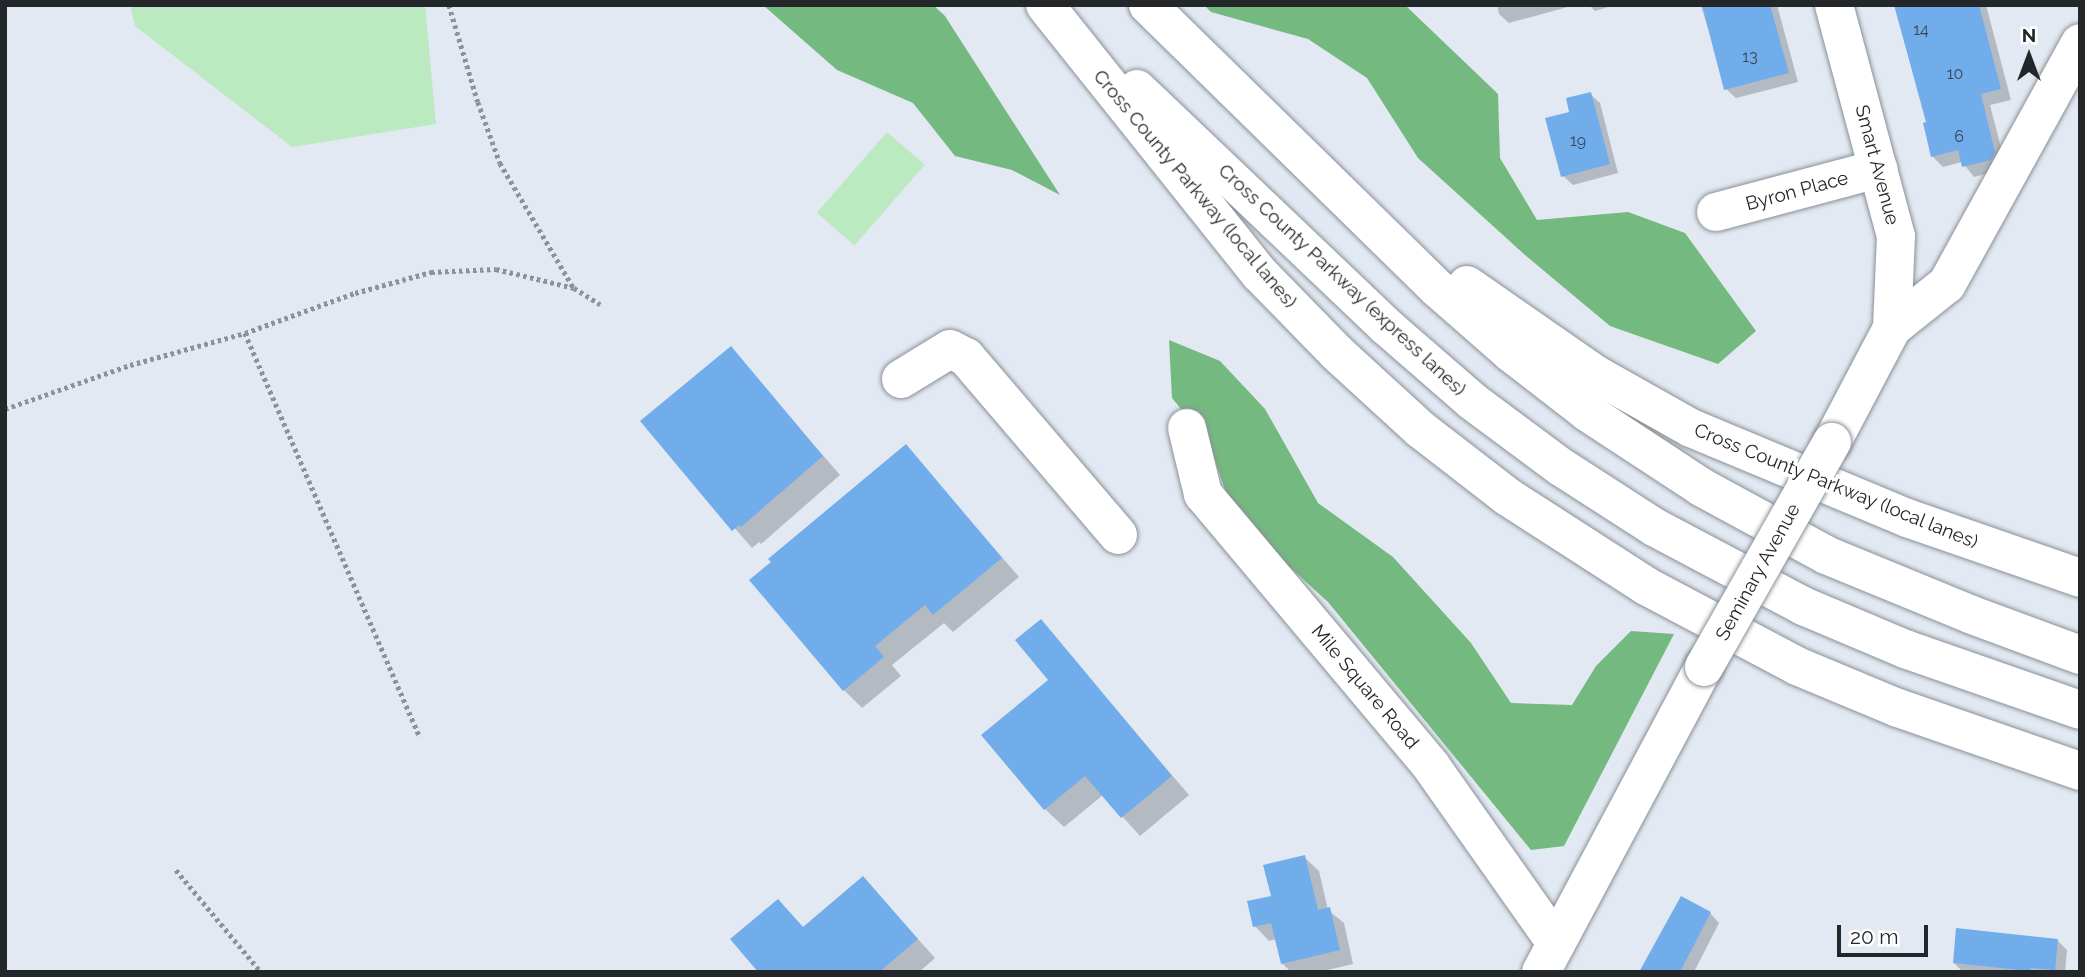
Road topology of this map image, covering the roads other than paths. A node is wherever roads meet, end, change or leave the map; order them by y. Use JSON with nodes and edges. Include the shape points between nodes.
{"nodes":[{"id":1,"x":1047,"y":5,"type":"edge"},
{"id":2,"x":1148,"y":5,"type":"edge"},
{"id":3,"x":1834,"y":5,"type":"edge"},
{"id":4,"x":2080,"y":43,"type":"edge"},
{"id":5,"x":1878,"y":169,"type":"junction"},
{"id":6,"x":1327,"y":180,"type":"junction"},
{"id":7,"x":1716,"y":212,"type":"dead end"},
{"id":8,"x":1892,"y":328,"type":"junction"},
{"id":9,"x":901,"y":379,"type":"dead end"},
{"id":10,"x":1187,"y":428,"type":"dead end"},
{"id":11,"x":1118,"y":535,"type":"dead end"},
{"id":12,"x":2080,"y":578,"type":"edge"},
{"id":13,"x":2080,"y":655,"type":"edge"},
{"id":14,"x":2080,"y":710,"type":"edge"},
{"id":15,"x":2080,"y":771,"type":"edge"},
{"id":16,"x":1549,"y":958,"type":"edge"}],
"edges":[{"from":1,"to":14,"type":"main road","name":"Cross County Parkway (express lanes)","via":[[1387,327],[1472,401],[1561,467],[1654,527],[1803,606],[1905,649]]},
{"from":1,"to":15,"type":"main road","name":"Cross County Parkway (local lanes)","via":[[1270,284],[1420,429],[1508,497],[1611,566],[1765,650],[1898,708]]},
{"from":2,"to":6,"type":"main road"},
{"from":3,"to":5,"type":"main road","name":"Smart Avenue"},
{"from":4,"to":8,"type":"main road","name":"Seminary Avenue","via":[[1947,284]]},
{"from":5,"to":7,"type":"main road","name":"Byron Place"},
{"from":5,"to":8,"type":"main road","name":"Smart Avenue","via":[[1896,236]]},
{"from":6,"to":12,"type":"main road","name":"Cross County Parkway (local lanes)","via":[[1548,344],[1642,403],[1740,451],[1861,500]]},
{"from":6,"to":13,"type":"main road","via":[[1511,353],[1587,412],[1701,487],[1826,555]]},
{"from":8,"to":16,"type":"main road","name":"Seminary Avenue","bridge":true},
{"from":9,"to":11,"type":"main road","via":[[950,349],[966,357]]},
{"from":10,"to":16,"type":"main road","name":"Mile Square Road","via":[[1202,494],[1431,766]]}]}
